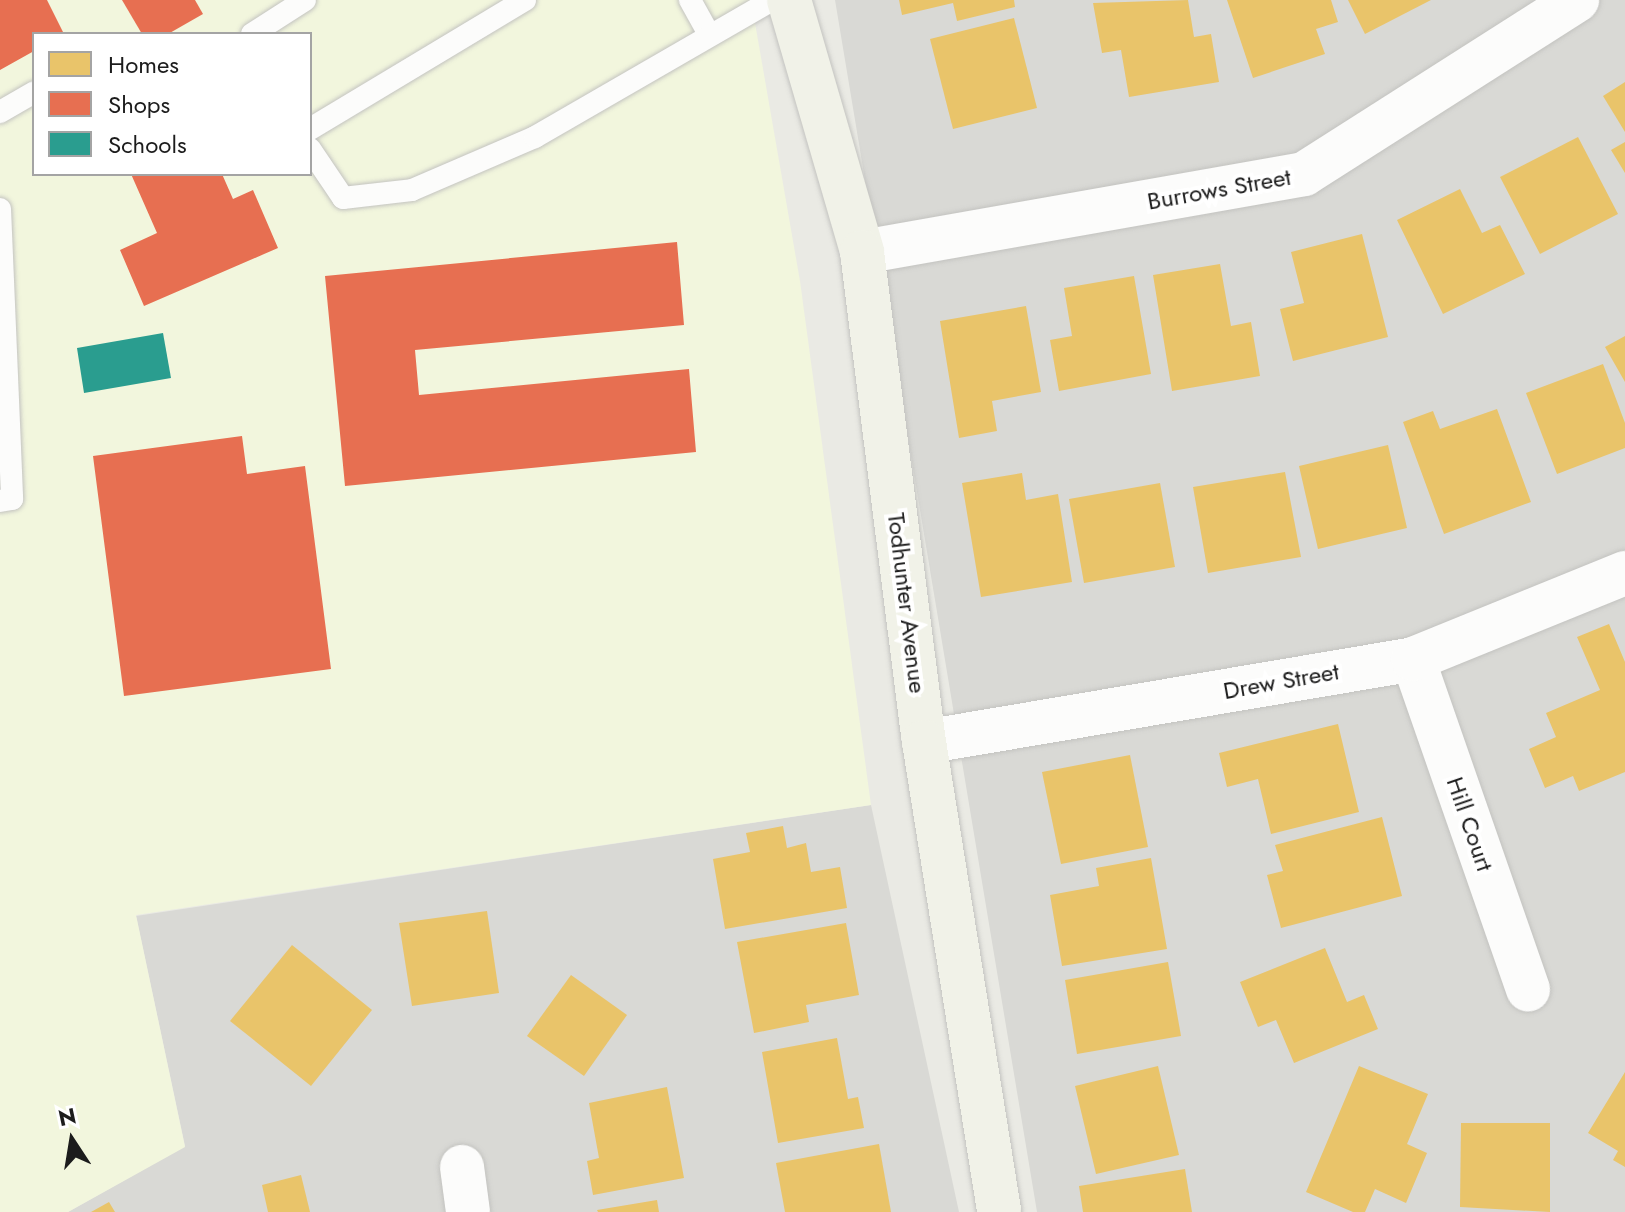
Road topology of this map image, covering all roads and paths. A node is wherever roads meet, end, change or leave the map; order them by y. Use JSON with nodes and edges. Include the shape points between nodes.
{"nodes":[{"id":1,"x":305,"y":0,"type":"edge"},
{"id":2,"x":525,"y":0,"type":"edge"},
{"id":3,"x":690,"y":0,"type":"edge"},
{"id":4,"x":772,"y":0,"type":"edge"},
{"id":5,"x":789,"y":0,"type":"edge"},
{"id":6,"x":1577,"y":0,"type":"edge"},
{"id":7,"x":255,"y":32,"type":"edge"},
{"id":8,"x":708,"y":32,"type":"junction"},
{"id":9,"x":32,"y":93,"type":"edge"},
{"id":10,"x":0,"y":112,"type":"edge"},
{"id":11,"x":312,"y":128,"type":"edge"},
{"id":12,"x":312,"y":152,"type":"edge"},
{"id":13,"x":0,"y":209,"type":"edge"},
{"id":14,"x":862,"y":252,"type":"junction"},
{"id":15,"x":0,"y":501,"type":"edge"},
{"id":16,"x":1625,"y":573,"type":"edge"},
{"id":17,"x":1413,"y":659,"type":"junction"},
{"id":18,"x":924,"y":742,"type":"junction"},
{"id":19,"x":1528,"y":990,"type":"dead end"},
{"id":20,"x":462,"y":1167,"type":"dead end"},
{"id":21,"x":468,"y":1212,"type":"edge"},
{"id":22,"x":999,"y":1212,"type":"edge"}],
"edges":[{"from":1,"to":7,"type":"lane"},
{"from":2,"to":11,"type":"lane"},
{"from":3,"to":8,"type":"lane"},
{"from":4,"to":8,"type":"lane"},
{"from":5,"to":14,"type":"street","name":"Todhunter Avenue"},
{"from":6,"to":14,"type":"street","name":"Burrows Street","via":[[1304,174]]},
{"from":8,"to":12,"type":"lane","via":[[535,137],[412,190],[343,198]]},
{"from":9,"to":10,"type":"lane"},
{"from":13,"to":15,"type":"lane","via":[[12,499]]},
{"from":14,"to":18,"type":"street","name":"Todhunter Avenue"},
{"from":16,"to":17,"type":"street","name":"Drew Street"},
{"from":17,"to":18,"type":"street","name":"Drew Street"},
{"from":17,"to":19,"type":"street","name":"Hill Court"},
{"from":18,"to":22,"type":"street","name":"Todhunter Avenue"},
{"from":20,"to":21,"type":"street"}]}
